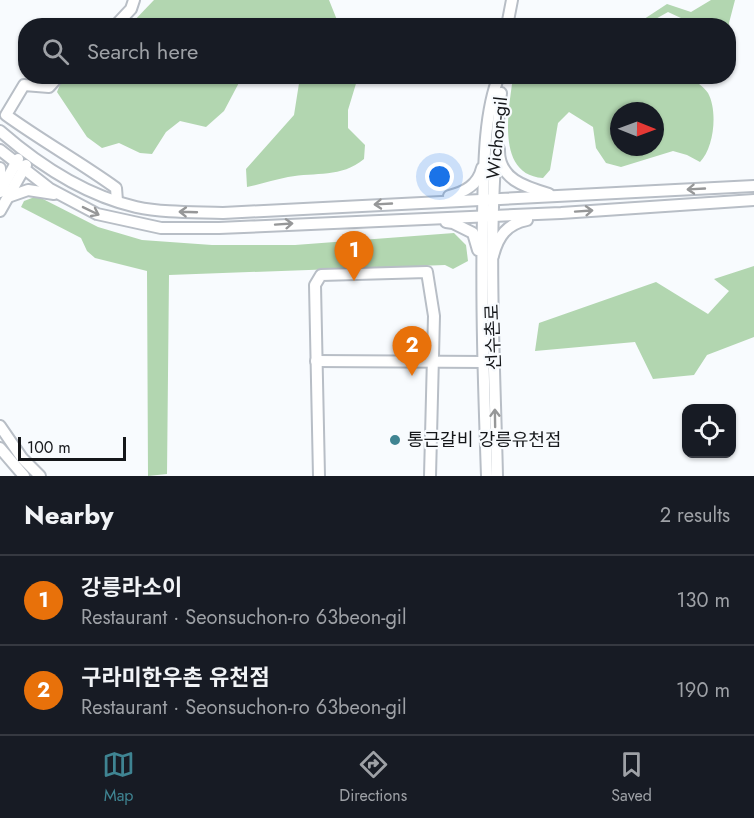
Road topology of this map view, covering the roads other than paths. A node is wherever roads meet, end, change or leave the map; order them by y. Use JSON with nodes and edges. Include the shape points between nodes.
{"nodes":[{"id":1,"x":134,"y":0,"type":"edge"},
{"id":2,"x":512,"y":0,"type":"edge"},
{"id":3,"x":123,"y":18,"type":"edge"},
{"id":4,"x":509,"y":18,"type":"edge"},
{"id":5,"x":52,"y":84,"type":"edge"},
{"id":6,"x":499,"y":84,"type":"edge"},
{"id":7,"x":500,"y":84,"type":"edge"},
{"id":8,"x":2,"y":115,"type":"edge"},
{"id":9,"x":498,"y":122,"type":"junction"},
{"id":10,"x":0,"y":131,"type":"edge"},
{"id":11,"x":486,"y":144,"type":"junction"},
{"id":12,"x":0,"y":150,"type":"edge"},
{"id":13,"x":27,"y":154,"type":"junction"},
{"id":14,"x":19,"y":167,"type":"junction"},
{"id":15,"x":0,"y":168,"type":"edge"},
{"id":16,"x":754,"y":186,"type":"edge"},
{"id":17,"x":3,"y":193,"type":"edge"},
{"id":18,"x":62,"y":195,"type":"junction"},
{"id":19,"x":561,"y":197,"type":"junction"},
{"id":20,"x":487,"y":199,"type":"junction"},
{"id":21,"x":754,"y":200,"type":"edge"},
{"id":22,"x":117,"y":201,"type":"junction"},
{"id":23,"x":419,"y":202,"type":"junction"},
{"id":24,"x":0,"y":211,"type":"edge"},
{"id":25,"x":561,"y":213,"type":"junction"},
{"id":26,"x":487,"y":216,"type":"junction"},
{"id":27,"x":422,"y":219,"type":"junction"},
{"id":28,"x":491,"y":268,"type":"junction"},
{"id":29,"x":482,"y":278,"type":"junction"},
{"id":30,"x":316,"y":361,"type":"junction"},
{"id":31,"x":484,"y":362,"type":"junction"},
{"id":32,"x":433,"y":363,"type":"junction"},
{"id":33,"x":0,"y":426,"type":"edge"},
{"id":34,"x":0,"y":447,"type":"edge"},
{"id":35,"x":24,"y":476,"type":"edge"},
{"id":36,"x":40,"y":476,"type":"edge"},
{"id":37,"x":319,"y":476,"type":"edge"},
{"id":38,"x":430,"y":476,"type":"edge"},
{"id":39,"x":487,"y":476,"type":"edge"},
{"id":40,"x":497,"y":476,"type":"edge"}],
"edges":[{"from":1,"to":3,"type":"street"},
{"from":2,"to":4,"type":"street"},
{"from":5,"to":8,"type":"street","via":[[24,85]]},
{"from":6,"to":11,"type":"street"},
{"from":7,"to":9,"type":"street","name":"Wichon-gil"},
{"from":8,"to":22,"type":"street","via":[[116,188]]},
{"from":9,"to":19,"type":"street","via":[[499,156],[514,183]]},
{"from":9,"to":20,"type":"street","name":"Wichon-gil"},
{"from":10,"to":13,"type":"street"},
{"from":11,"to":20,"type":"street"},
{"from":11,"to":23,"type":"street","via":[[480,176],[470,188]]},
{"from":12,"to":14,"type":"street"},
{"from":13,"to":14,"type":"street"},
{"from":13,"to":22,"type":"street","via":[[94,194]]},
{"from":14,"to":17,"type":"street"},
{"from":14,"to":18,"type":"street"},
{"from":15,"to":17,"type":"street"},
{"from":16,"to":19,"type":"street","one_way":true},
{"from":17,"to":18,"type":"street","via":[[28,190]]},
{"from":17,"to":24,"type":"street"},
{"from":18,"to":27,"type":"street","one_way":true,"via":[[97,214],[161,228]]},
{"from":19,"to":20,"type":"street"},
{"from":20,"to":23,"type":"street"},
{"from":20,"to":26,"type":"street","name":"선수촌로"},
{"from":25,"to":21,"type":"street","one_way":true},
{"from":23,"to":22,"type":"street","one_way":true,"via":[[223,213],[176,212]]},
{"from":25,"to":26,"type":"street"},
{"from":25,"to":28,"type":"street","via":[[515,222],[504,230]]},
{"from":26,"to":27,"type":"street"},
{"from":26,"to":28,"type":"street","name":"선수촌로"},
{"from":26,"to":29,"type":"street","name":"선수촌로"},
{"from":27,"to":29,"type":"street","via":[[453,223],[473,233]]},
{"from":40,"to":28,"type":"street","name":"선수촌로","one_way":true},
{"from":29,"to":31,"type":"street","name":"선수촌로"},
{"from":30,"to":32,"type":"street"},
{"from":30,"to":32,"type":"street","via":[[315,285],[321,275],[427,272],[434,316]]},
{"from":30,"to":37,"type":"street"},
{"from":31,"to":32,"type":"street"},
{"from":31,"to":39,"type":"street","name":"선수촌로"},
{"from":32,"to":38,"type":"street"},
{"from":33,"to":36,"type":"street","via":[[22,459]]},
{"from":34,"to":35,"type":"street"}]}
